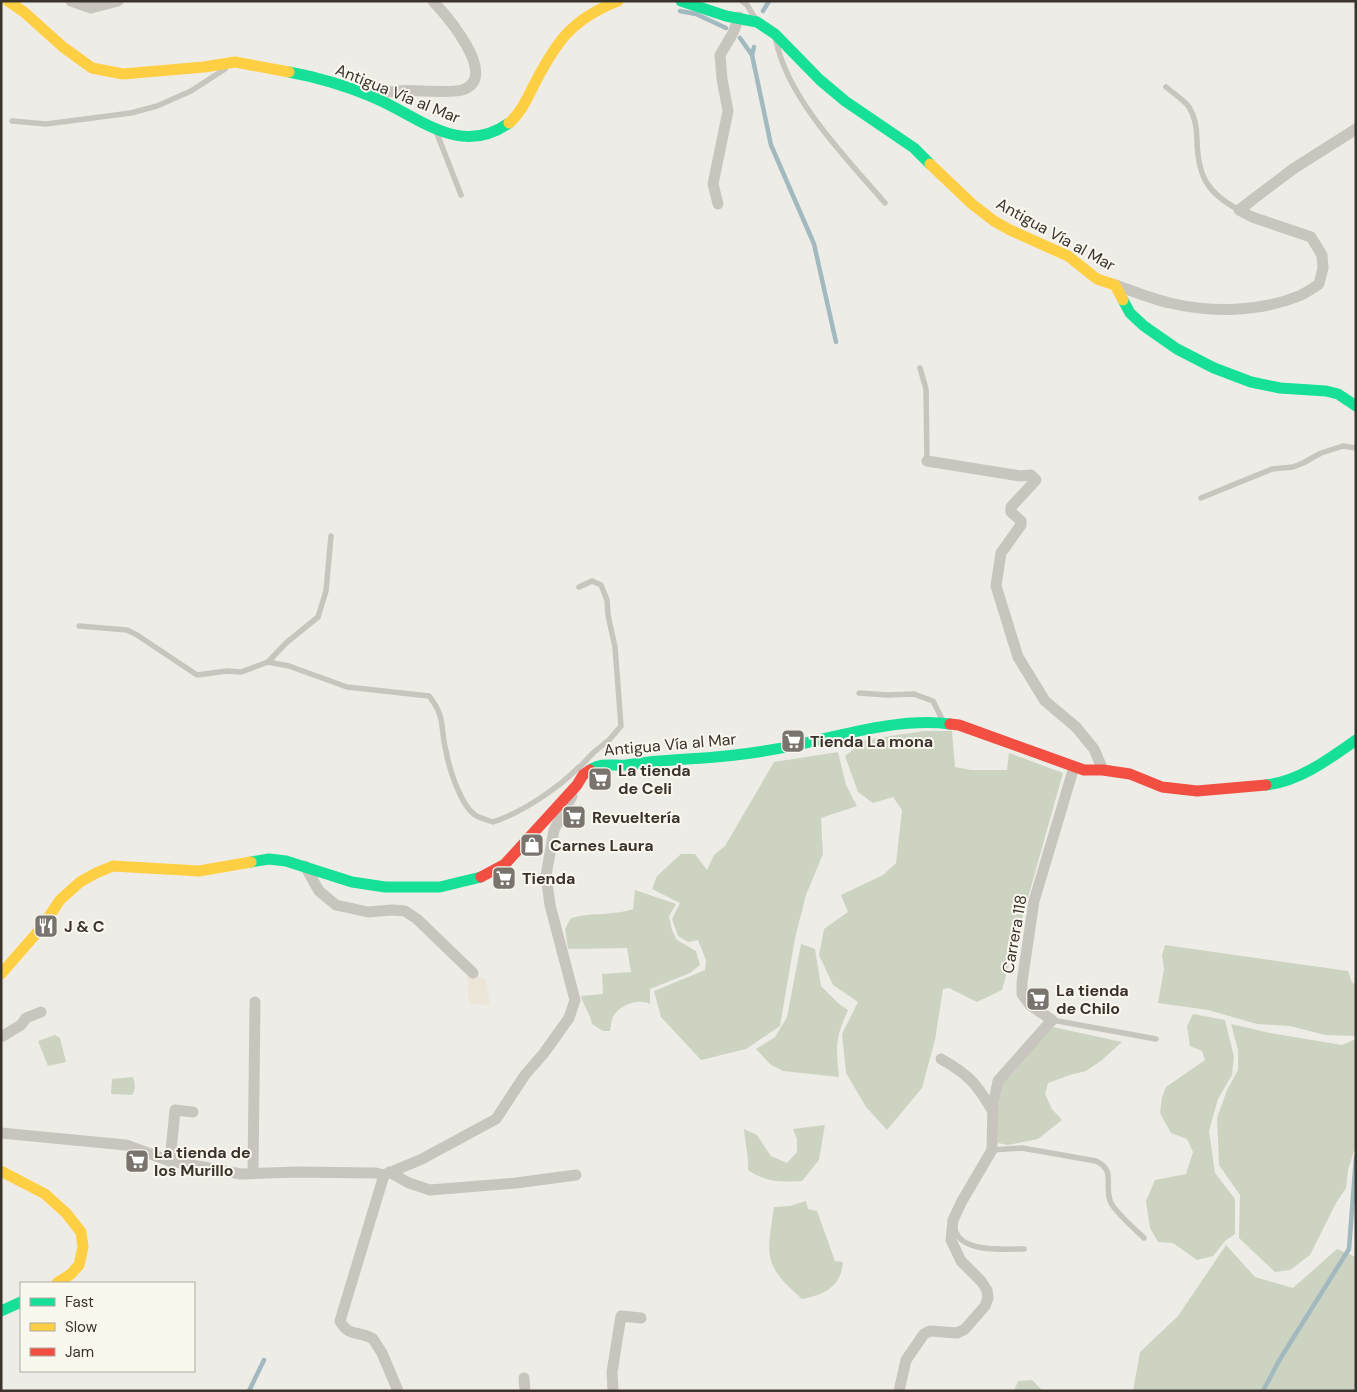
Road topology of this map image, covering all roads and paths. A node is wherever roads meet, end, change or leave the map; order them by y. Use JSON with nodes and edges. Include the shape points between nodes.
{"nodes":[{"id":1,"x":8,"y":1,"type":"edge"},
{"id":2,"x":71,"y":1,"type":"edge"},
{"id":3,"x":118,"y":1,"type":"edge"},
{"id":4,"x":433,"y":1,"type":"edge"},
{"id":5,"x":618,"y":1,"type":"edge"},
{"id":6,"x":681,"y":1,"type":"edge"},
{"id":7,"x":742,"y":1,"type":"edge"},
{"id":8,"x":739,"y":18,"type":"junction"},
{"id":9,"x":757,"y":22,"type":"junction"},
{"id":10,"x":775,"y":34,"type":"junction"},
{"id":11,"x":235,"y":62,"type":"junction"},
{"id":12,"x":1166,"y":87,"type":"dead end"},
{"id":13,"x":371,"y":96,"type":"junction"},
{"id":14,"x":12,"y":121,"type":"dead end"},
{"id":15,"x":436,"y":129,"type":"junction"},
{"id":16,"x":1356,"y":129,"type":"edge"},
{"id":17,"x":461,"y":194,"type":"dead end"},
{"id":18,"x":885,"y":203,"type":"dead end"},
{"id":19,"x":718,"y":204,"type":"dead end"},
{"id":20,"x":1239,"y":210,"type":"junction"},
{"id":21,"x":1115,"y":285,"type":"junction"},
{"id":22,"x":920,"y":368,"type":"dead end"},
{"id":23,"x":1356,"y":406,"type":"edge"},
{"id":24,"x":1356,"y":448,"type":"edge"},
{"id":25,"x":927,"y":461,"type":"joint"},
{"id":26,"x":1201,"y":498,"type":"dead end"},
{"id":27,"x":331,"y":536,"type":"dead end"},
{"id":28,"x":578,"y":587,"type":"dead end"},
{"id":29,"x":79,"y":626,"type":"dead end"},
{"id":30,"x":268,"y":662,"type":"junction"},
{"id":31,"x":858,"y":693,"type":"dead end"},
{"id":32,"x":943,"y":722,"type":"junction"},
{"id":33,"x":1356,"y":740,"type":"edge"},
{"id":34,"x":579,"y":767,"type":"junction"},
{"id":35,"x":1074,"y":767,"type":"junction"},
{"id":36,"x":1103,"y":770,"type":"junction"},
{"id":37,"x":578,"y":786,"type":"junction"},
{"id":38,"x":305,"y":866,"type":"junction"},
{"id":39,"x":473,"y":973,"type":"dead end"},
{"id":40,"x":1,"y":974,"type":"edge"},
{"id":41,"x":255,"y":1002,"type":"dead end"},
{"id":42,"x":41,"y":1012,"type":"dead end"},
{"id":43,"x":1052,"y":1020,"type":"junction"},
{"id":44,"x":1,"y":1037,"type":"edge"},
{"id":45,"x":1156,"y":1039,"type":"dead end"},
{"id":46,"x":941,"y":1059,"type":"dead end"},
{"id":47,"x":992,"y":1110,"type":"junction"},
{"id":48,"x":193,"y":1112,"type":"dead end"},
{"id":49,"x":1,"y":1133,"type":"edge"},
{"id":50,"x":992,"y":1150,"type":"junction"},
{"id":51,"x":170,"y":1161,"type":"junction"},
{"id":52,"x":1,"y":1171,"type":"edge"},
{"id":53,"x":253,"y":1173,"type":"junction"},
{"id":54,"x":386,"y":1173,"type":"junction"},
{"id":55,"x":576,"y":1174,"type":"dead end"},
{"id":56,"x":953,"y":1220,"type":"junction"},
{"id":57,"x":1144,"y":1238,"type":"dead end"},
{"id":58,"x":1024,"y":1249,"type":"dead end"},
{"id":59,"x":59,"y":1282,"type":"edge"},
{"id":60,"x":20,"y":1302,"type":"edge"},
{"id":61,"x":1,"y":1311,"type":"edge"},
{"id":62,"x":641,"y":1318,"type":"dead end"},
{"id":63,"x":524,"y":1378,"type":"dead end"},
{"id":64,"x":398,"y":1391,"type":"edge"},
{"id":65,"x":525,"y":1391,"type":"edge"},
{"id":66,"x":613,"y":1391,"type":"edge"},
{"id":67,"x":899,"y":1391,"type":"edge"}],
"edges":[{"from":1,"to":11,"type":"main road","name":"Antigua Vía al Mar","via":[[92,68],[124,74]]},
{"from":2,"to":3,"type":"street","via":[[91,8]]},
{"from":4,"to":13,"type":"street","via":[[467,45],[475,62],[474,79],[464,90],[391,90]]},
{"from":5,"to":15,"type":"main road","name":"Antigua Vía al Mar","via":[[590,12],[564,34],[516,116],[507,124],[485,136],[455,136]]},
{"from":6,"to":8,"type":"main road","name":"Antigua Vía al Mar"},
{"from":7,"to":9,"type":"lane"},
{"from":8,"to":9,"type":"main road","name":"Antigua Vía al Mar"},
{"from":8,"to":19,"type":"street","via":[[720,55],[728,111],[713,184]]},
{"from":9,"to":10,"type":"main road","name":"Antigua Vía al Mar"},
{"from":10,"to":18,"type":"lane","via":[[778,51],[792,83],[827,137]]},
{"from":10,"to":21,"type":"main road","name":"Antigua Vía al Mar","via":[[820,80],[914,148],[994,221],[1068,256],[1096,279]]},
{"from":11,"to":13,"type":"main road","name":"Antigua Vía al Mar","via":[[296,73]]},
{"from":11,"to":14,"type":"lane","via":[[191,91],[131,113],[46,124]]},
{"from":12,"to":20,"type":"lane","via":[[1189,107],[1196,124],[1200,170],[1208,186]]},
{"from":13,"to":15,"type":"main road","name":"Antigua Vía al Mar"},
{"from":15,"to":17,"type":"lane"},
{"from":16,"to":20,"type":"street"},
{"from":20,"to":21,"type":"street","via":[[1311,237],[1322,255],[1319,284],[1300,296],[1263,306],[1228,310],[1168,303]]},
{"from":21,"to":23,"type":"main road","name":"Antigua Vía al Mar","via":[[1130,313],[1177,350],[1251,382],[1280,388],[1326,390]]},
{"from":22,"to":25,"type":"lane","via":[[926,389]]},
{"from":24,"to":26,"type":"lane","via":[[1343,446],[1321,452],[1293,467],[1272,469]]},
{"from":25,"to":36,"type":"street","via":[[1031,475],[1036,480],[1011,507],[1021,525],[1001,553],[996,586],[1018,657],[1045,700],[1076,727],[1094,749]]},
{"from":27,"to":30,"type":"lane","via":[[326,591],[318,616]]},
{"from":28,"to":34,"type":"lane","via":[[592,581],[601,585],[607,600],[615,647],[621,726]]},
{"from":29,"to":30,"type":"lane","via":[[127,630],[197,675],[241,672]]},
{"from":30,"to":34,"type":"lane","via":[[289,666],[347,687],[429,696],[438,706],[445,750],[458,792],[474,814],[493,822],[510,816],[567,779]]},
{"from":31,"to":32,"type":"lane","via":[[914,694],[934,701]]},
{"from":32,"to":35,"type":"main road","name":"Antigua Vía al Mar"},
{"from":32,"to":37,"type":"main road","name":"Antigua Vía al Mar","via":[[908,723],[720,757],[607,764],[596,766],[583,775]]},
{"from":33,"to":36,"type":"main road","name":"Antigua Vía al Mar","via":[[1321,765],[1274,784],[1197,791],[1162,787],[1130,774]]},
{"from":34,"to":37,"type":"lane"},
{"from":35,"to":36,"type":"main road","name":"Antigua Vía al Mar"},
{"from":35,"to":43,"type":"street","name":"Carrera 118","via":[[1034,901],[1022,982],[1022,994]]},
{"from":37,"to":38,"type":"main road","name":"Antigua Vía al Mar","via":[[505,864],[482,878],[440,887],[385,887],[352,882]]},
{"from":37,"to":54,"type":"street","via":[[554,830],[546,876],[575,1000],[569,1018],[496,1119],[422,1159]]},
{"from":38,"to":39,"type":"street","via":[[319,891],[336,905],[368,912],[405,911]]},
{"from":38,"to":40,"type":"main road","name":"Antigua Vía al Mar","via":[[269,859],[199,871],[123,866],[100,870],[66,893]]},
{"from":41,"to":53,"type":"street"},
{"from":42,"to":44,"type":"street","via":[[26,1018],[21,1025]]},
{"from":43,"to":45,"type":"lane"},
{"from":43,"to":47,"type":"street","via":[[998,1081]]},
{"from":46,"to":47,"type":"street","via":[[966,1074]]},
{"from":47,"to":50,"type":"street"},
{"from":48,"to":51,"type":"street","via":[[175,1110]]},
{"from":49,"to":51,"type":"street","via":[[126,1145]]},
{"from":50,"to":56,"type":"street"},
{"from":50,"to":57,"type":"lane","via":[[1022,1148],[1104,1164],[1111,1202]]},
{"from":51,"to":53,"type":"street","via":[[241,1174]]},
{"from":52,"to":59,"type":"main road","via":[[46,1194],[81,1232],[83,1247],[79,1265]]},
{"from":53,"to":54,"type":"street"},
{"from":54,"to":55,"type":"street","via":[[430,1190]]},
{"from":54,"to":64,"type":"street","via":[[340,1321],[349,1332],[373,1339]]},
{"from":56,"to":58,"type":"lane","via":[[956,1236],[966,1245]]},
{"from":56,"to":67,"type":"street","via":[[951,1240],[961,1261],[987,1290],[988,1298],[965,1329],[957,1333],[930,1331],[924,1334],[906,1360]]},
{"from":60,"to":61,"type":"main road"},
{"from":62,"to":66,"type":"street","via":[[621,1316],[612,1372]]},
{"from":63,"to":65,"type":"street"}]}
